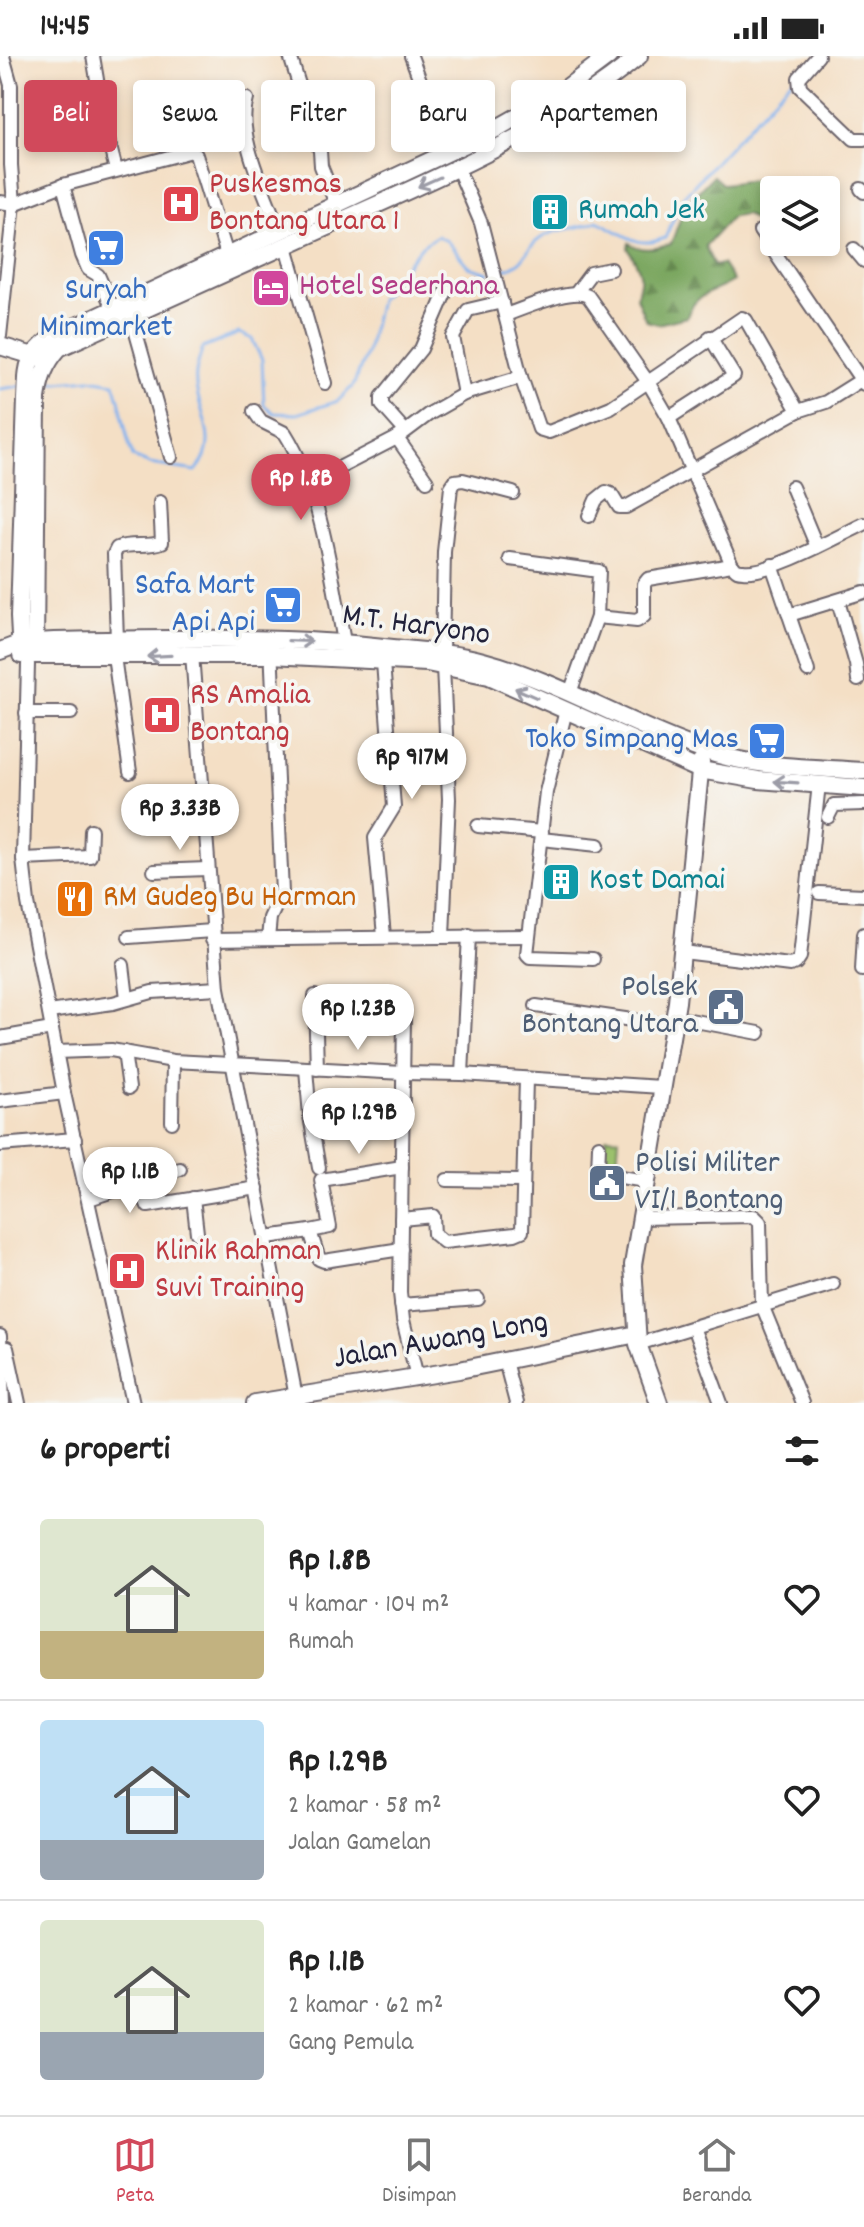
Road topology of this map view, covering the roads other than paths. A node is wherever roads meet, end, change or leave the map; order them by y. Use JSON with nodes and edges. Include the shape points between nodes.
{"nodes":[{"id":1,"x":3,"y":56,"type":"edge"},
{"id":2,"x":93,"y":56,"type":"edge"},
{"id":3,"x":290,"y":56,"type":"edge"},
{"id":4,"x":411,"y":56,"type":"edge"},
{"id":5,"x":609,"y":56,"type":"edge"},
{"id":6,"x":639,"y":56,"type":"edge"},
{"id":7,"x":818,"y":56,"type":"edge"},
{"id":8,"x":6,"y":85,"type":"edge"},
{"id":9,"x":247,"y":99,"type":"dead end"},
{"id":10,"x":864,"y":139,"type":"edge"},
{"id":11,"x":447,"y":153,"type":"junction"},
{"id":12,"x":458,"y":169,"type":"junction"},
{"id":13,"x":116,"y":170,"type":"junction"},
{"id":14,"x":63,"y":185,"type":"junction"},
{"id":15,"x":0,"y":202,"type":"edge"},
{"id":16,"x":14,"y":204,"type":"junction"},
{"id":17,"x":336,"y":204,"type":"junction"},
{"id":18,"x":283,"y":238,"type":"junction"},
{"id":19,"x":854,"y":249,"type":"dead end"},
{"id":20,"x":777,"y":256,"type":"edge"},
{"id":21,"x":237,"y":257,"type":"junction"},
{"id":22,"x":864,"y":261,"type":"edge"},
{"id":23,"x":611,"y":269,"type":"dead end"},
{"id":24,"x":213,"y":270,"type":"junction"},
{"id":25,"x":446,"y":291,"type":"dead end"},
{"id":26,"x":576,"y":293,"type":"junction"},
{"id":27,"x":504,"y":308,"type":"junction"},
{"id":28,"x":113,"y":309,"type":"junction"},
{"id":29,"x":131,"y":315,"type":"junction"},
{"id":30,"x":0,"y":336,"type":"edge"},
{"id":31,"x":710,"y":337,"type":"junction"},
{"id":32,"x":23,"y":359,"type":"edge"},
{"id":33,"x":521,"y":377,"type":"junction"},
{"id":34,"x":648,"y":382,"type":"junction"},
{"id":35,"x":863,"y":382,"type":"edge"},
{"id":36,"x":325,"y":383,"type":"dead end"},
{"id":37,"x":464,"y":394,"type":"junction"},
{"id":38,"x":254,"y":411,"type":"dead end"},
{"id":39,"x":798,"y":411,"type":"junction"},
{"id":40,"x":669,"y":418,"type":"junction"},
{"id":41,"x":401,"y":434,"type":"junction"},
{"id":42,"x":171,"y":457,"type":"dead end"},
{"id":43,"x":690,"y":470,"type":"junction"},
{"id":44,"x":427,"y":481,"type":"dead end"},
{"id":45,"x":308,"y":484,"type":"junction"},
{"id":46,"x":792,"y":487,"type":"dead end"},
{"id":47,"x":513,"y":493,"type":"dead end"},
{"id":48,"x":160,"y":502,"type":"dead end"},
{"id":49,"x":589,"y":516,"type":"dead end"},
{"id":50,"x":864,"y":524,"type":"edge"},
{"id":51,"x":817,"y":547,"type":"junction"},
{"id":52,"x":510,"y":559,"type":"dead end"},
{"id":53,"x":732,"y":565,"type":"junction"},
{"id":54,"x":772,"y":565,"type":"junction"},
{"id":55,"x":864,"y":592,"type":"edge"},
{"id":56,"x":838,"y":601,"type":"junction"},
{"id":57,"x":789,"y":615,"type":"junction"},
{"id":58,"x":597,"y":617,"type":"junction"},
{"id":59,"x":344,"y":642,"type":"junction"},
{"id":60,"x":858,"y":645,"type":"edge"},
{"id":61,"x":271,"y":647,"type":"junction"},
{"id":62,"x":115,"y":648,"type":"junction"},
{"id":63,"x":21,"y":651,"type":"edge"},
{"id":64,"x":192,"y":654,"type":"junction"},
{"id":65,"x":442,"y":660,"type":"junction"},
{"id":66,"x":383,"y":662,"type":"junction"},
{"id":67,"x":808,"y":671,"type":"dead end"},
{"id":68,"x":858,"y":680,"type":"dead end"},
{"id":69,"x":570,"y":693,"type":"junction"},
{"id":70,"x":566,"y":710,"type":"junction"},
{"id":71,"x":26,"y":713,"type":"junction"},
{"id":72,"x":71,"y":713,"type":"dead end"},
{"id":73,"x":703,"y":751,"type":"junction"},
{"id":74,"x":700,"y":770,"type":"junction"},
{"id":75,"x":864,"y":771,"type":"edge"},
{"id":76,"x":130,"y":772,"type":"dead end"},
{"id":77,"x":819,"y":784,"type":"junction"},
{"id":78,"x":864,"y":788,"type":"edge"},
{"id":79,"x":864,"y":804,"type":"edge"},
{"id":80,"x":828,"y":817,"type":"dead end"},
{"id":81,"x":478,"y":826,"type":"dead end"},
{"id":82,"x":91,"y":830,"type":"dead end"},
{"id":83,"x":542,"y":836,"type":"junction"},
{"id":84,"x":598,"y":845,"type":"dead end"},
{"id":85,"x":23,"y":859,"type":"junction"},
{"id":86,"x":207,"y":869,"type":"junction"},
{"id":87,"x":154,"y":871,"type":"dead end"},
{"id":88,"x":819,"y":893,"type":"dead end"},
{"id":89,"x":864,"y":895,"type":"edge"},
{"id":90,"x":864,"y":934,"type":"edge"},
{"id":91,"x":212,"y":935,"type":"junction"},
{"id":92,"x":469,"y":935,"type":"junction"},
{"id":93,"x":384,"y":936,"type":"junction"},
{"id":94,"x":443,"y":936,"type":"junction"},
{"id":95,"x":528,"y":936,"type":"junction"},
{"id":96,"x":129,"y":937,"type":"dead end"},
{"id":97,"x":268,"y":939,"type":"junction"},
{"id":98,"x":683,"y":952,"type":"junction"},
{"id":99,"x":593,"y":959,"type":"dead end"},
{"id":100,"x":123,"y":965,"type":"dead end"},
{"id":101,"x":862,"y":970,"type":"edge"},
{"id":102,"x":218,"y":988,"type":"junction"},
{"id":103,"x":315,"y":996,"type":"dead end"},
{"id":104,"x":127,"y":998,"type":"junction"},
{"id":105,"x":536,"y":1006,"type":"dead end"},
{"id":106,"x":49,"y":1012,"type":"junction"},
{"id":107,"x":404,"y":1017,"type":"dead end"},
{"id":108,"x":674,"y":1022,"type":"junction"},
{"id":109,"x":52,"y":1029,"type":"junction"},
{"id":110,"x":759,"y":1033,"type":"dead end"},
{"id":111,"x":0,"y":1038,"type":"edge"},
{"id":112,"x":56,"y":1052,"type":"junction"},
{"id":113,"x":124,"y":1052,"type":"junction"},
{"id":114,"x":173,"y":1061,"type":"junction"},
{"id":115,"x":232,"y":1065,"type":"junction"},
{"id":116,"x":312,"y":1069,"type":"junction"},
{"id":117,"x":403,"y":1073,"type":"junction"},
{"id":118,"x":462,"y":1074,"type":"junction"},
{"id":119,"x":526,"y":1079,"type":"junction"},
{"id":120,"x":661,"y":1087,"type":"junction"},
{"id":121,"x":129,"y":1088,"type":"dead end"},
{"id":122,"x":64,"y":1093,"type":"junction"},
{"id":123,"x":0,"y":1101,"type":"edge"},
{"id":124,"x":172,"y":1122,"type":"dead end"},
{"id":125,"x":75,"y":1139,"type":"junction"},
{"id":126,"x":0,"y":1145,"type":"edge"},
{"id":127,"x":599,"y":1146,"type":"dead end"},
{"id":128,"x":402,"y":1167,"type":"junction"},
{"id":129,"x":319,"y":1168,"type":"dead end"},
{"id":130,"x":180,"y":1169,"type":"dead end"},
{"id":131,"x":447,"y":1180,"type":"dead end"},
{"id":132,"x":522,"y":1181,"type":"junction"},
{"id":133,"x":645,"y":1181,"type":"junction"},
{"id":134,"x":138,"y":1183,"type":"junction"},
{"id":135,"x":257,"y":1188,"type":"junction"},
{"id":136,"x":193,"y":1198,"type":"junction"},
{"id":137,"x":89,"y":1199,"type":"junction"},
{"id":138,"x":639,"y":1218,"type":"junction"},
{"id":139,"x":401,"y":1219,"type":"junction"},
{"id":140,"x":310,"y":1231,"type":"junction"},
{"id":141,"x":197,"y":1233,"type":"dead end"},
{"id":142,"x":267,"y":1237,"type":"junction"},
{"id":143,"x":401,"y":1249,"type":"junction"},
{"id":144,"x":833,"y":1284,"type":"dead end"},
{"id":145,"x":478,"y":1299,"type":"dead end"},
{"id":146,"x":401,"y":1305,"type":"junction"},
{"id":147,"x":762,"y":1305,"type":"junction"},
{"id":148,"x":693,"y":1327,"type":"junction"},
{"id":149,"x":637,"y":1339,"type":"junction"},
{"id":150,"x":3,"y":1340,"type":"edge"},
{"id":151,"x":505,"y":1361,"type":"junction"},
{"id":152,"x":417,"y":1377,"type":"junction"},
{"id":153,"x":296,"y":1397,"type":"junction"},
{"id":154,"x":3,"y":1403,"type":"edge"},
{"id":155,"x":19,"y":1403,"type":"edge"},
{"id":156,"x":133,"y":1403,"type":"edge"},
{"id":157,"x":255,"y":1403,"type":"edge"},
{"id":158,"x":516,"y":1403,"type":"edge"},
{"id":159,"x":659,"y":1403,"type":"edge"},
{"id":160,"x":721,"y":1403,"type":"edge"},
{"id":161,"x":802,"y":1403,"type":"edge"}],
"edges":[{"from":1,"to":8,"type":"street"},
{"from":2,"to":13,"type":"street"},
{"from":3,"to":17,"type":"street"},
{"from":4,"to":11,"type":"street"},
{"from":5,"to":11,"type":"street","via":[[545,102]]},
{"from":6,"to":12,"type":"street","via":[[555,116]]},
{"from":7,"to":10,"type":"street","via":[[799,78],[800,87],[854,139]]},
{"from":8,"to":16,"type":"street"},
{"from":9,"to":18,"type":"street","via":[[247,141]]},
{"from":11,"to":17,"type":"street"},
{"from":12,"to":18,"type":"street","one_way":true},
{"from":12,"to":27,"type":"street","via":[[481,223]]},
{"from":13,"to":14,"type":"street"},
{"from":13,"to":21,"type":"street","via":[[195,152]]},
{"from":14,"to":16,"type":"street"},
{"from":14,"to":28,"type":"street","via":[[82,255]]},
{"from":15,"to":16,"type":"street"},
{"from":16,"to":30,"type":"street"},
{"from":17,"to":18,"type":"street"},
{"from":18,"to":21,"type":"street"},
{"from":18,"to":36,"type":"street"},
{"from":19,"to":22,"type":"street"},
{"from":20,"to":35,"type":"street"},
{"from":21,"to":24,"type":"street"},
{"from":23,"to":26,"type":"street","via":[[591,273]]},
{"from":24,"to":28,"type":"street"},
{"from":24,"to":29,"type":"street"},
{"from":25,"to":41,"type":"street","via":[[421,349],[381,400]]},
{"from":26,"to":27,"type":"street"},
{"from":26,"to":34,"type":"street","via":[[588,296]]},
{"from":27,"to":33,"type":"street"},
{"from":27,"to":37,"type":"street","via":[[468,310],[454,332]]},
{"from":28,"to":32,"type":"street","via":[[51,338]]},
{"from":29,"to":32,"type":"street"},
{"from":29,"to":42,"type":"street"},
{"from":31,"to":34,"type":"street"},
{"from":31,"to":39,"type":"street","via":[[744,319]]},
{"from":31,"to":40,"type":"street","via":[[734,376]]},
{"from":32,"to":63,"type":"street","via":[[32,398]]},
{"from":33,"to":34,"type":"street","via":[[535,424],[543,432],[611,407]]},
{"from":33,"to":37,"type":"street"},
{"from":34,"to":40,"type":"street"},
{"from":35,"to":39,"type":"street"},
{"from":37,"to":41,"type":"street"},
{"from":38,"to":45,"type":"street","via":[[261,421],[285,433]]},
{"from":39,"to":43,"type":"street"},
{"from":40,"to":43,"type":"street"},
{"from":41,"to":44,"type":"street"},
{"from":41,"to":45,"type":"street"},
{"from":43,"to":49,"type":"street","via":[[622,508],[606,492]]},
{"from":43,"to":53,"type":"street"},
{"from":45,"to":59,"type":"street"},
{"from":46,"to":51,"type":"street"},
{"from":47,"to":65,"type":"street","via":[[463,480],[451,487]]},
{"from":48,"to":62,"type":"street","via":[[162,542],[122,545],[114,554]]},
{"from":50,"to":51,"type":"street"},
{"from":51,"to":54,"type":"street"},
{"from":52,"to":58,"type":"street","via":[[597,569]]},
{"from":53,"to":54,"type":"street","via":[[744,572]]},
{"from":53,"to":58,"type":"street","via":[[648,579],[640,620]]},
{"from":54,"to":57,"type":"street"},
{"from":55,"to":56,"type":"street"},
{"from":56,"to":57,"type":"street"},
{"from":56,"to":60,"type":"street"},
{"from":57,"to":67,"type":"street"},
{"from":58,"to":69,"type":"street"},
{"from":61,"to":59,"type":"street","name":"M.T. Haryono","one_way":true},
{"from":59,"to":65,"type":"street","name":"M.T. Haryono"},
{"from":60,"to":68,"type":"street"},
{"from":61,"to":62,"type":"street","name":"M.T. Haryono"},
{"from":61,"to":64,"type":"street","name":"M.T. Haryono"},
{"from":61,"to":66,"type":"street","name":"M.T. Haryono"},
{"from":61,"to":97,"type":"street","via":[[282,893],[270,918]]},
{"from":62,"to":63,"type":"street","name":"M.T. Haryono"},
{"from":64,"to":62,"type":"street","name":"M.T. Haryono","one_way":true},
{"from":62,"to":76,"type":"street"},
{"from":63,"to":71,"type":"street"},
{"from":64,"to":86,"type":"street"},
{"from":65,"to":66,"type":"street","name":"M.T. Haryono"},
{"from":65,"to":69,"type":"street","name":"M.T. Haryono","via":[[483,661]]},
{"from":70,"to":65,"type":"street","name":"M.T. Haryono","one_way":true},
{"from":65,"to":94,"type":"street","via":[[449,799]]},
{"from":66,"to":93,"type":"street","via":[[394,807],[375,838]]},
{"from":69,"to":73,"type":"street","name":"M.T. Haryono"},
{"from":70,"to":74,"type":"street","name":"M.T. Haryono"},
{"from":70,"to":83,"type":"street","via":[[548,779]]},
{"from":71,"to":72,"type":"street"},
{"from":71,"to":85,"type":"street"},
{"from":73,"to":74,"type":"street"},
{"from":73,"to":75,"type":"street","name":"M.T. Haryono","via":[[761,764]]},
{"from":77,"to":74,"type":"street","name":"M.T. Haryono","one_way":true},
{"from":74,"to":98,"type":"street"},
{"from":77,"to":78,"type":"street","name":"M.T. Haryono"},
{"from":77,"to":98,"type":"street","via":[[796,963]]},
{"from":79,"to":80,"type":"street","via":[[834,805]]},
{"from":81,"to":83,"type":"street"},
{"from":82,"to":85,"type":"street","via":[[90,856]]},
{"from":83,"to":84,"type":"street"},
{"from":83,"to":95,"type":"street"},
{"from":85,"to":106,"type":"street"},
{"from":86,"to":87,"type":"street"},
{"from":86,"to":91,"type":"street"},
{"from":88,"to":89,"type":"street"},
{"from":90,"to":101,"type":"street"},
{"from":91,"to":96,"type":"street"},
{"from":91,"to":97,"type":"street"},
{"from":91,"to":102,"type":"street"},
{"from":92,"to":94,"type":"street"},
{"from":92,"to":95,"type":"street"},
{"from":92,"to":118,"type":"street"},
{"from":93,"to":94,"type":"street"},
{"from":93,"to":97,"type":"street"},
{"from":95,"to":99,"type":"street","via":[[530,957]]},
{"from":98,"to":108,"type":"street"},
{"from":100,"to":104,"type":"street"},
{"from":102,"to":104,"type":"street"},
{"from":102,"to":115,"type":"street"},
{"from":103,"to":116,"type":"street"},
{"from":104,"to":106,"type":"street"},
{"from":105,"to":108,"type":"street"},
{"from":106,"to":109,"type":"street"},
{"from":107,"to":117,"type":"street"},
{"from":108,"to":110,"type":"street"},
{"from":108,"to":120,"type":"street"},
{"from":109,"to":111,"type":"street"},
{"from":109,"to":112,"type":"street"},
{"from":112,"to":113,"type":"street"},
{"from":112,"to":122,"type":"street"},
{"from":113,"to":114,"type":"street"},
{"from":113,"to":121,"type":"street"},
{"from":114,"to":115,"type":"street"},
{"from":114,"to":124,"type":"street"},
{"from":115,"to":116,"type":"street"},
{"from":115,"to":135,"type":"street"},
{"from":116,"to":117,"type":"street"},
{"from":116,"to":129,"type":"street","via":[[310,1116]]},
{"from":117,"to":118,"type":"street"},
{"from":117,"to":128,"type":"street"},
{"from":118,"to":119,"type":"street"},
{"from":119,"to":120,"type":"street"},
{"from":119,"to":132,"type":"street"},
{"from":120,"to":133,"type":"street"},
{"from":122,"to":123,"type":"street"},
{"from":122,"to":125,"type":"street"},
{"from":125,"to":126,"type":"street"},
{"from":125,"to":137,"type":"street"},
{"from":127,"to":133,"type":"street","via":[[598,1170],[603,1174]]},
{"from":128,"to":139,"type":"street"},
{"from":128,"to":140,"type":"street","via":[[321,1180],[330,1227]]},
{"from":130,"to":134,"type":"street"},
{"from":131,"to":132,"type":"street"},
{"from":132,"to":139,"type":"street","via":[[519,1233],[444,1242],[434,1234],[433,1216]]},
{"from":133,"to":138,"type":"street"},
{"from":134,"to":136,"type":"street","via":[[146,1206]]},
{"from":134,"to":137,"type":"street"},
{"from":135,"to":136,"type":"street"},
{"from":135,"to":142,"type":"street"},
{"from":136,"to":141,"type":"street"},
{"from":137,"to":156,"type":"street"},
{"from":138,"to":147,"type":"street","via":[[757,1218]]},
{"from":138,"to":149,"type":"street","via":[[633,1265]]},
{"from":139,"to":143,"type":"street"},
{"from":140,"to":142,"type":"street"},
{"from":140,"to":143,"type":"street","via":[[324,1261]]},
{"from":142,"to":153,"type":"street"},
{"from":143,"to":146,"type":"street"},
{"from":144,"to":147,"type":"street"},
{"from":145,"to":146,"type":"street"},
{"from":146,"to":152,"type":"street"},
{"from":147,"to":148,"type":"street"},
{"from":147,"to":161,"type":"street"},
{"from":148,"to":149,"type":"street"},
{"from":148,"to":160,"type":"street"},
{"from":149,"to":151,"type":"street","name":"Jalan Awang Long"},
{"from":149,"to":159,"type":"street"},
{"from":150,"to":154,"type":"street"},
{"from":150,"to":155,"type":"street"},
{"from":151,"to":152,"type":"street","name":"Jalan Awang Long"},
{"from":151,"to":158,"type":"street"},
{"from":152,"to":153,"type":"street","name":"Jalan Awang Long"},
{"from":153,"to":157,"type":"street","name":"Jalan Awang Long"}]}
